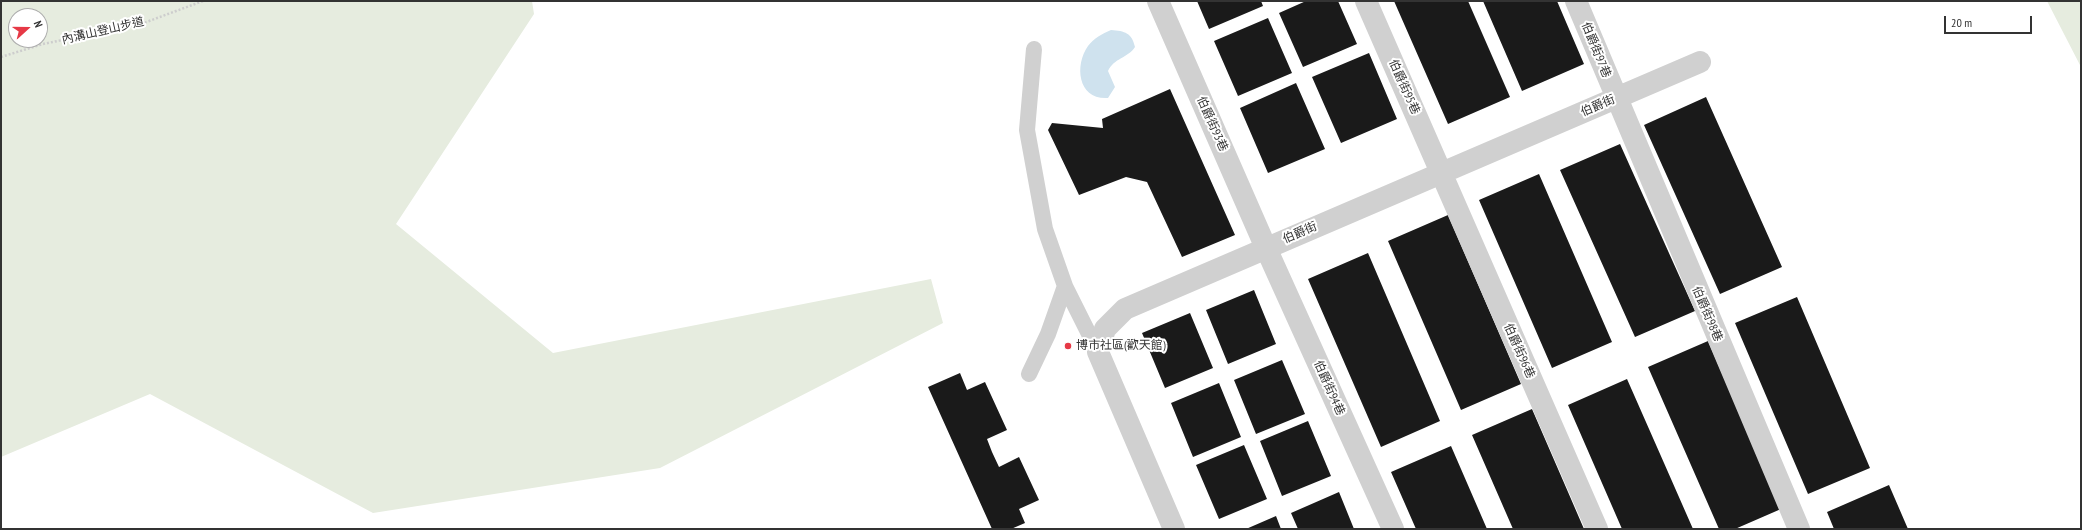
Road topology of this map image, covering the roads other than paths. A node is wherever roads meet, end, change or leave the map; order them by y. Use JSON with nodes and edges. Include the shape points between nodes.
{"nodes":[{"id":1,"x":1158,"y":1,"type":"edge"},
{"id":2,"x":1366,"y":1,"type":"edge"},
{"id":3,"x":1576,"y":1,"type":"edge"},
{"id":4,"x":1034,"y":49,"type":"dead end"},
{"id":5,"x":1700,"y":62,"type":"dead end"},
{"id":6,"x":1616,"y":98,"type":"junction"},
{"id":7,"x":1442,"y":172,"type":"junction"},
{"id":8,"x":1266,"y":248,"type":"junction"},
{"id":9,"x":1065,"y":286,"type":"junction"},
{"id":10,"x":1098,"y":352,"type":"junction"},
{"id":11,"x":1029,"y":374,"type":"dead end"},
{"id":12,"x":1174,"y":529,"type":"edge"},
{"id":13,"x":1393,"y":529,"type":"edge"},
{"id":14,"x":1597,"y":529,"type":"edge"},
{"id":15,"x":1798,"y":529,"type":"edge"}],
"edges":[{"from":1,"to":8,"type":"street","name":"伯爵街93巷"},
{"from":2,"to":7,"type":"street","name":"伯爵街95巷"},
{"from":3,"to":6,"type":"street","name":"伯爵街97巷"},
{"from":4,"to":9,"type":"lane","via":[[1027,130],[1045,229]]},
{"from":5,"to":6,"type":"street","name":"伯爵街"},
{"from":6,"to":7,"type":"street","name":"伯爵街"},
{"from":6,"to":15,"type":"street","name":"伯爵街98巷"},
{"from":7,"to":8,"type":"street","name":"伯爵街"},
{"from":7,"to":14,"type":"street","name":"伯爵街96巷"},
{"from":8,"to":10,"type":"street","name":"伯爵街","via":[[1125,309],[1105,329]]},
{"from":8,"to":13,"type":"street","name":"伯爵街94巷"},
{"from":9,"to":10,"type":"lane"},
{"from":9,"to":11,"type":"lane","via":[[1048,334]]},
{"from":10,"to":12,"type":"street"}]}
